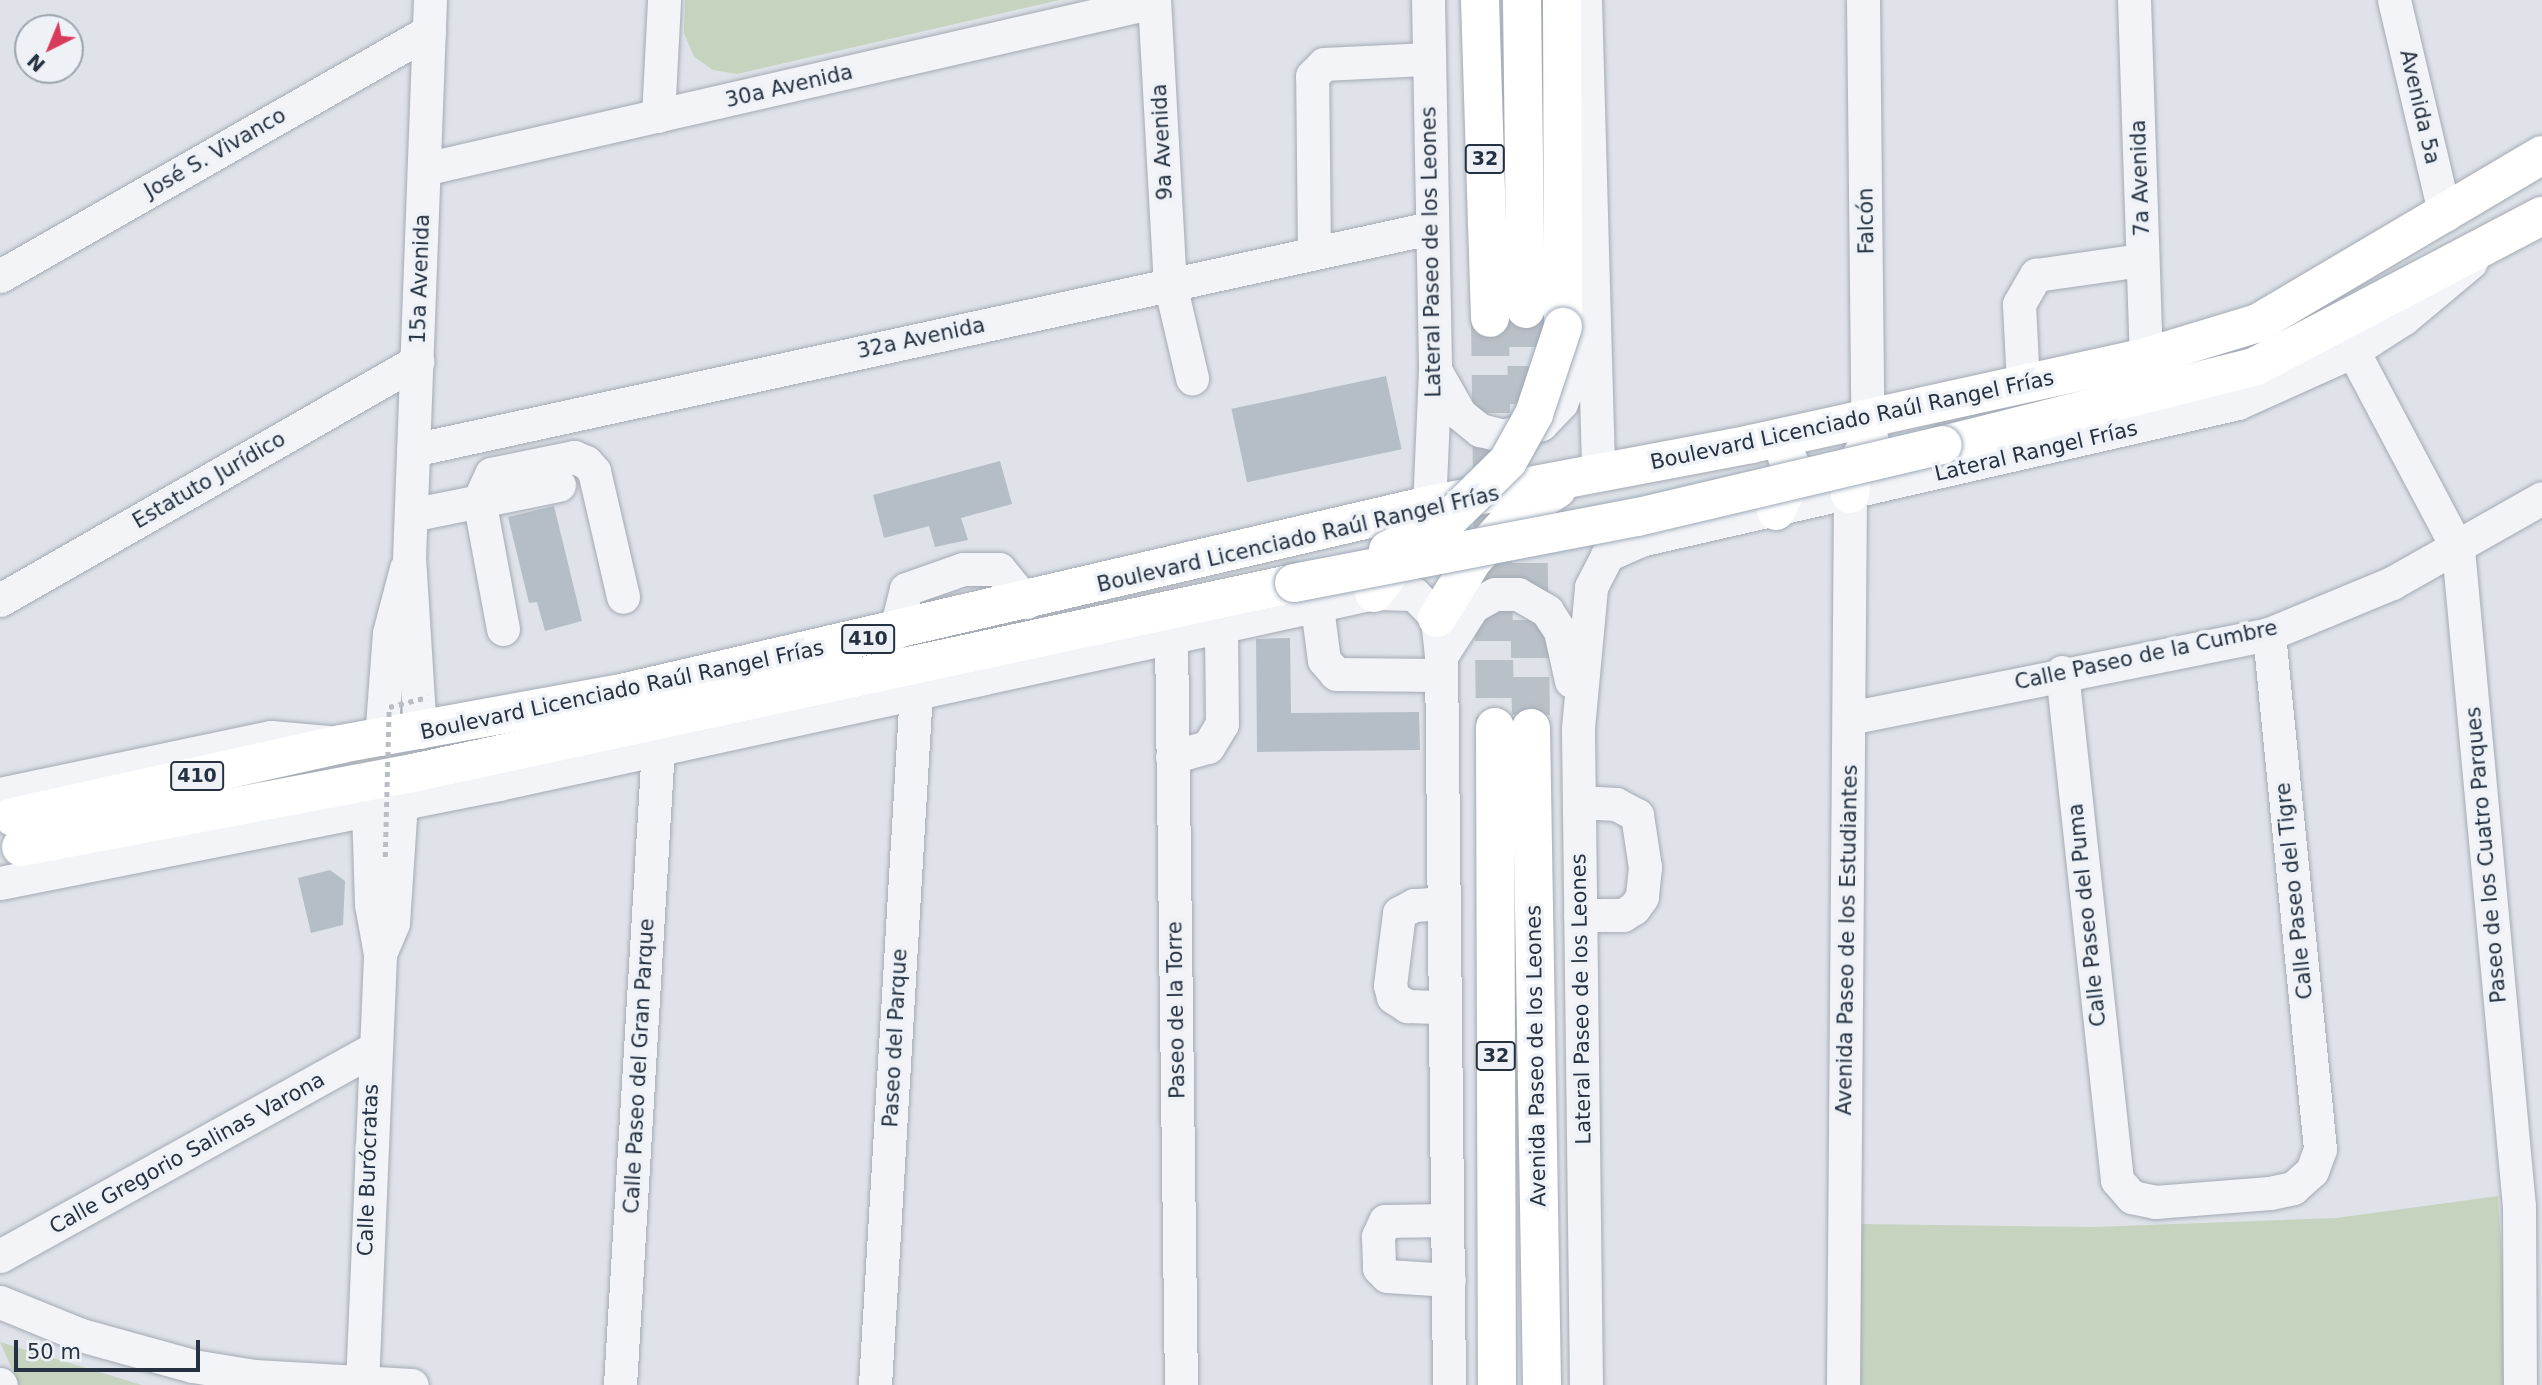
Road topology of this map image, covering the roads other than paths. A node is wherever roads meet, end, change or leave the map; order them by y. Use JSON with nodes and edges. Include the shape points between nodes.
{"nodes":[{"id":1,"x":664,"y":0,"type":"edge"},
{"id":2,"x":1428,"y":0,"type":"edge"},
{"id":3,"x":1480,"y":0,"type":"edge"},
{"id":4,"x":1522,"y":0,"type":"edge"},
{"id":5,"x":1562,"y":0,"type":"edge"},
{"id":6,"x":1585,"y":0,"type":"edge"},
{"id":7,"x":1863,"y":0,"type":"edge"},
{"id":8,"x":2134,"y":0,"type":"edge"},
{"id":9,"x":2394,"y":0,"type":"edge"},
{"id":10,"x":1154,"y":1,"type":"edge"},
{"id":11,"x":429,"y":15,"type":"edge"},
{"id":12,"x":1428,"y":59,"type":"junction"},
{"id":13,"x":658,"y":116,"type":"junction"},
{"id":14,"x":2542,"y":155,"type":"edge"},
{"id":15,"x":424,"y":169,"type":"junction"},
{"id":16,"x":2445,"y":215,"type":"junction"},
{"id":17,"x":2542,"y":216,"type":"edge"},
{"id":18,"x":1430,"y":228,"type":"junction"},
{"id":19,"x":2488,"y":246,"type":"junction"},
{"id":20,"x":1314,"y":253,"type":"junction"},
{"id":21,"x":2142,"y":260,"type":"junction"},
{"id":22,"x":0,"y":276,"type":"edge"},
{"id":23,"x":1170,"y":284,"type":"junction"},
{"id":24,"x":1579,"y":317,"type":"junction"},
{"id":25,"x":2353,"y":351,"type":"junction"},
{"id":26,"x":2146,"y":356,"type":"junction"},
{"id":27,"x":417,"y":361,"type":"junction"},
{"id":28,"x":1435,"y":370,"type":"junction"},
{"id":29,"x":1192,"y":378,"type":"dead end"},
{"id":30,"x":2012,"y":387,"type":"junction"},
{"id":31,"x":1868,"y":430,"type":"junction"},
{"id":32,"x":1751,"y":444,"type":"junction"},
{"id":33,"x":412,"y":450,"type":"junction"},
{"id":34,"x":1584,"y":477,"type":"junction"},
{"id":35,"x":559,"y":485,"type":"dead end"},
{"id":36,"x":1850,"y":494,"type":"junction"},
{"id":37,"x":2542,"y":498,"type":"edge"},
{"id":38,"x":479,"y":500,"type":"junction"},
{"id":39,"x":1429,"y":505,"type":"junction"},
{"id":40,"x":1776,"y":511,"type":"junction"},
{"id":41,"x":411,"y":514,"type":"junction"},
{"id":42,"x":1352,"y":523,"type":"junction"},
{"id":43,"x":2458,"y":548,"type":"junction"},
{"id":44,"x":409,"y":559,"type":"junction"},
{"id":45,"x":1374,"y":593,"type":"junction"},
{"id":46,"x":1305,"y":595,"type":"junction"},
{"id":47,"x":623,"y":597,"type":"dead end"},
{"id":48,"x":0,"y":600,"type":"edge"},
{"id":49,"x":1008,"y":607,"type":"junction"},
{"id":50,"x":1587,"y":614,"type":"joint"},
{"id":51,"x":1437,"y":618,"type":"junction"},
{"id":52,"x":1222,"y":625,"type":"junction"},
{"id":53,"x":503,"y":629,"type":"dead end"},
{"id":54,"x":895,"y":633,"type":"junction"},
{"id":55,"x":2269,"y":634,"type":"junction"},
{"id":56,"x":1171,"y":635,"type":"junction"},
{"id":57,"x":1441,"y":665,"type":"junction"},
{"id":58,"x":2062,"y":672,"type":"junction"},
{"id":59,"x":916,"y":691,"type":"junction"},
{"id":60,"x":424,"y":714,"type":"junction"},
{"id":61,"x":1849,"y":718,"type":"junction"},
{"id":62,"x":1578,"y":728,"type":"junction"},
{"id":63,"x":381,"y":739,"type":"junction"},
{"id":64,"x":657,"y":747,"type":"junction"},
{"id":65,"x":1172,"y":757,"type":"junction"},
{"id":66,"x":499,"y":783,"type":"joint"},
{"id":67,"x":409,"y":786,"type":"junction"},
{"id":68,"x":365,"y":793,"type":"junction"},
{"id":69,"x":1579,"y":802,"type":"junction"},
{"id":70,"x":8,"y":807,"type":"edge"},
{"id":71,"x":293,"y":821,"type":"joint"},
{"id":72,"x":0,"y":883,"type":"edge"},
{"id":73,"x":1444,"y":903,"type":"junction"},
{"id":74,"x":1580,"y":915,"type":"junction"},
{"id":75,"x":380,"y":954,"type":"junction"},
{"id":76,"x":1445,"y":1007,"type":"junction"},
{"id":77,"x":373,"y":1049,"type":"junction"},
{"id":78,"x":2320,"y":1149,"type":"joint"},
{"id":79,"x":2530,"y":1203,"type":"edge"},
{"id":80,"x":1447,"y":1220,"type":"junction"},
{"id":81,"x":0,"y":1256,"type":"edge"},
{"id":82,"x":1449,"y":1280,"type":"junction"},
{"id":83,"x":0,"y":1302,"type":"edge"},
{"id":84,"x":301,"y":1382,"type":"edge"},
{"id":85,"x":362,"y":1382,"type":"edge"},
{"id":86,"x":412,"y":1385,"type":"edge"},
{"id":87,"x":620,"y":1385,"type":"edge"},
{"id":88,"x":875,"y":1385,"type":"edge"},
{"id":89,"x":1181,"y":1385,"type":"edge"},
{"id":90,"x":1450,"y":1385,"type":"edge"},
{"id":91,"x":1497,"y":1385,"type":"edge"},
{"id":92,"x":1542,"y":1385,"type":"edge"},
{"id":93,"x":1586,"y":1385,"type":"edge"},
{"id":94,"x":1843,"y":1385,"type":"edge"},
{"id":95,"x":2521,"y":1385,"type":"edge"}],
"edges":[{"from":1,"to":13,"type":"street"},
{"from":2,"to":12,"type":"street","name":"Lateral Paseo de los Leones"},
{"from":3,"to":4,"type":"main road","number":"32","via":[[1508,314]]},
{"from":5,"to":24,"type":"main road"},
{"from":6,"to":24,"type":"street"},
{"from":7,"to":31,"type":"street","name":"Falcón"},
{"from":8,"to":21,"type":"street","name":"7a Avenida"},
{"from":9,"to":16,"type":"street","name":"Avenida 5a"},
{"from":10,"to":13,"type":"street","name":"30a Avenida"},
{"from":10,"to":23,"type":"street","name":"9a Avenida"},
{"from":11,"to":15,"type":"street","name":"15a Avenida"},
{"from":11,"to":22,"type":"street","name":"José S. Vivanco"},
{"from":12,"to":18,"type":"street","name":"Lateral Paseo de los Leones"},
{"from":12,"to":20,"type":"street","via":[[1324,64],[1312,76]]},
{"from":13,"to":15,"type":"street","name":"30a Avenida"},
{"from":14,"to":16,"type":"main road","name":"Boulevard Licenciado Raúl Rangel Frías"},
{"from":15,"to":27,"type":"street","name":"15a Avenida"},
{"from":16,"to":26,"type":"main road","name":"Boulevard Licenciado Raúl Rangel Frías","via":[[2258,323]]},
{"from":17,"to":19,"type":"main road","number":"410"},
{"from":18,"to":20,"type":"street","name":"32a Avenida"},
{"from":18,"to":28,"type":"street","name":"Lateral Paseo de los Leones"},
{"from":19,"to":25,"type":"street","name":"Lateral Rangel Frías","via":[[2436,293]]},
{"from":19,"to":46,"type":"main road","name":"Boulevard Licenciado Raúl Rangel Frías","number":"410","bridge":true,"via":[[2254,367]]},
{"from":20,"to":23,"type":"street","name":"32a Avenida"},
{"from":21,"to":26,"type":"street","name":"7a Avenida"},
{"from":21,"to":30,"type":"street","via":[[2036,275],[2019,304]]},
{"from":23,"to":29,"type":"street","name":"9a Avenida"},
{"from":23,"to":33,"type":"street","name":"32a Avenida"},
{"from":24,"to":28,"type":"street","via":[[1576,378],[1541,424],[1504,436],[1480,430],[1460,414]]},
{"from":24,"to":34,"type":"street"},
{"from":24,"to":46,"type":"main road","bridge":true,"via":[[1508,461],[1477,497],[1411,541]]},
{"from":25,"to":36,"type":"street","name":"Lateral Rangel Frías","via":[[2238,403]]},
{"from":25,"to":43,"type":"street","name":"Paseo de los Cuatro Parques"},
{"from":26,"to":30,"type":"main road","name":"Boulevard Licenciado Raúl Rangel Frías"},
{"from":27,"to":33,"type":"street","name":"15a Avenida"},
{"from":27,"to":48,"type":"street","name":"Estatuto Jurídico"},
{"from":28,"to":39,"type":"street","name":"Lateral Paseo de los Leones"},
{"from":30,"to":31,"type":"main road","name":"Boulevard Licenciado Raúl Rangel Frías","via":[[1878,434]]},
{"from":31,"to":32,"type":"main road","name":"Boulevard Licenciado Raúl Rangel Frías","number":"410"},
{"from":31,"to":36,"type":"main road","via":[[1852,473]]},
{"from":32,"to":34,"type":"main road","name":"Boulevard Licenciado Raúl Rangel Frías","number":"410"},
{"from":32,"to":40,"type":"main road","via":[[1791,461],[1791,488]]},
{"from":33,"to":41,"type":"street","name":"15a Avenida"},
{"from":34,"to":39,"type":"main road","name":"Boulevard Licenciado Raúl Rangel Frías","number":"410"},
{"from":34,"to":51,"type":"main road","via":[[1511,519],[1473,559]]},
{"from":35,"to":38,"type":"street"},
{"from":36,"to":40,"type":"street","name":"Lateral Rangel Frías"},
{"from":36,"to":61,"type":"street","name":"Avenida Paseo de los Estudiantes"},
{"from":37,"to":43,"type":"street","name":"Calle Paseo de la Cumbre"},
{"from":38,"to":41,"type":"street"},
{"from":38,"to":47,"type":"street","via":[[491,474],[574,457],[586,462],[594,471]]},
{"from":38,"to":53,"type":"street"},
{"from":39,"to":42,"type":"main road","name":"Boulevard Licenciado Raúl Rangel Frías","number":"410"},
{"from":40,"to":50,"type":"street","name":"Lateral Rangel Frías","via":[[1623,545],[1597,570]]},
{"from":41,"to":44,"type":"street","name":"15a Avenida"},
{"from":42,"to":45,"type":"main road","via":[[1397,537],[1401,551],[1396,565]]},
{"from":42,"to":49,"type":"main road","name":"Boulevard Licenciado Raúl Rangel Frías","number":"410"},
{"from":43,"to":55,"type":"street","name":"Calle Paseo de la Cumbre","via":[[2338,608]]},
{"from":43,"to":79,"type":"street","name":"Paseo de los Cuatro Parques"},
{"from":44,"to":60,"type":"street","name":"15a Avenida"},
{"from":44,"to":63,"type":"street","name":"15a Avenida","via":[[392,613]]},
{"from":45,"to":46,"type":"street"},
{"from":45,"to":51,"type":"street","via":[[1414,594]]},
{"from":46,"to":52,"type":"street"},
{"from":46,"to":57,"type":"street","via":[[1324,660],[1336,674]]},
{"from":46,"to":67,"type":"main road","name":"Boulevard Licenciado Raúl Rangel Frías","number":"410","via":[[526,749]]},
{"from":49,"to":54,"type":"main road","name":"Boulevard Licenciado Raúl Rangel Frías","number":"410"},
{"from":49,"to":54,"type":"street","via":[[999,569],[963,569],[906,589]]},
{"from":50,"to":62,"type":"street","name":"Lateral Paseo de los Leones"},
{"from":51,"to":57,"type":"street"},
{"from":52,"to":56,"type":"street"},
{"from":52,"to":65,"type":"street","via":[[1222,724],[1208,747]]},
{"from":54,"to":60,"type":"main road","name":"Boulevard Licenciado Raúl Rangel Frías","number":"410"},
{"from":55,"to":58,"type":"street","name":"Calle Paseo de la Cumbre"},
{"from":55,"to":78,"type":"street","name":"Calle Paseo del Tigre"},
{"from":56,"to":59,"type":"street"},
{"from":56,"to":65,"type":"street","name":"Paseo de la Torre"},
{"from":57,"to":62,"type":"street","via":[[1473,606],[1495,594],[1518,594],[1547,611],[1560,631]]},
{"from":57,"to":73,"type":"street"},
{"from":58,"to":61,"type":"street","name":"Calle Paseo de la Cumbre"},
{"from":58,"to":78,"type":"street","name":"Calle Paseo del Puma","via":[[2117,1180],[2132,1197],[2155,1202],[2293,1188],[2312,1171]]},
{"from":59,"to":64,"type":"street"},
{"from":59,"to":88,"type":"street","name":"Paseo del Parque"},
{"from":60,"to":63,"type":"main road","name":"Boulevard Licenciado Raúl Rangel Frías","number":"410"},
{"from":61,"to":94,"type":"street","name":"Avenida Paseo de los Estudiantes"},
{"from":62,"to":69,"type":"street","name":"Lateral Paseo de los Leones"},
{"from":63,"to":70,"type":"main road","name":"Boulevard Licenciado Raúl Rangel Frías","number":"410"},
{"from":64,"to":66,"type":"street"},
{"from":64,"to":87,"type":"street","name":"Calle Paseo del Gran Parque"},
{"from":65,"to":89,"type":"street","name":"Paseo de la Torre"},
{"from":66,"to":67,"type":"main road"},
{"from":67,"to":68,"type":"main road","name":"Boulevard Licenciado Raúl Rangel Frías","number":"410"},
{"from":67,"to":75,"type":"street","name":"Calle Burócratas","via":[[393,923]]},
{"from":68,"to":70,"type":"main road","name":"Boulevard Licenciado Raúl Rangel Frías","number":"410"},
{"from":68,"to":71,"type":"main road"},
{"from":68,"to":75,"type":"street","name":"Calle Burócratas","via":[[371,904]]},
{"from":69,"to":74,"type":"street","name":"Lateral Paseo de los Leones"},
{"from":69,"to":74,"type":"street","via":[[1616,804],[1637,814],[1645,867],[1642,897],[1634,908],[1623,915]]},
{"from":71,"to":72,"type":"street"},
{"from":73,"to":76,"type":"street"},
{"from":73,"to":76,"type":"street","via":[[1413,905],[1399,914],[1390,985],[1393,997],[1407,1006]]},
{"from":74,"to":93,"type":"street","name":"Lateral Paseo de los Leones"},
{"from":75,"to":77,"type":"street","name":"Calle Burócratas"},
{"from":76,"to":80,"type":"street"},
{"from":77,"to":81,"type":"street","name":"Calle Gregorio Salinas Varona"},
{"from":77,"to":85,"type":"street","name":"Calle Burócratas"},
{"from":79,"to":95,"type":"street","name":"Paseo de los Cuatro Parques"},
{"from":80,"to":82,"type":"street"},
{"from":80,"to":82,"type":"street","via":[[1385,1221],[1378,1236],[1379,1268],[1387,1276]]},
{"from":82,"to":90,"type":"street"},
{"from":83,"to":84,"type":"street","via":[[81,1335],[193,1366]]},
{"from":84,"to":85,"type":"street"},
{"from":85,"to":86,"type":"street"},
{"from":91,"to":92,"type":"main road","name":"Avenida Paseo de los Leones","number":"32","via":[[1513,727]]}]}
